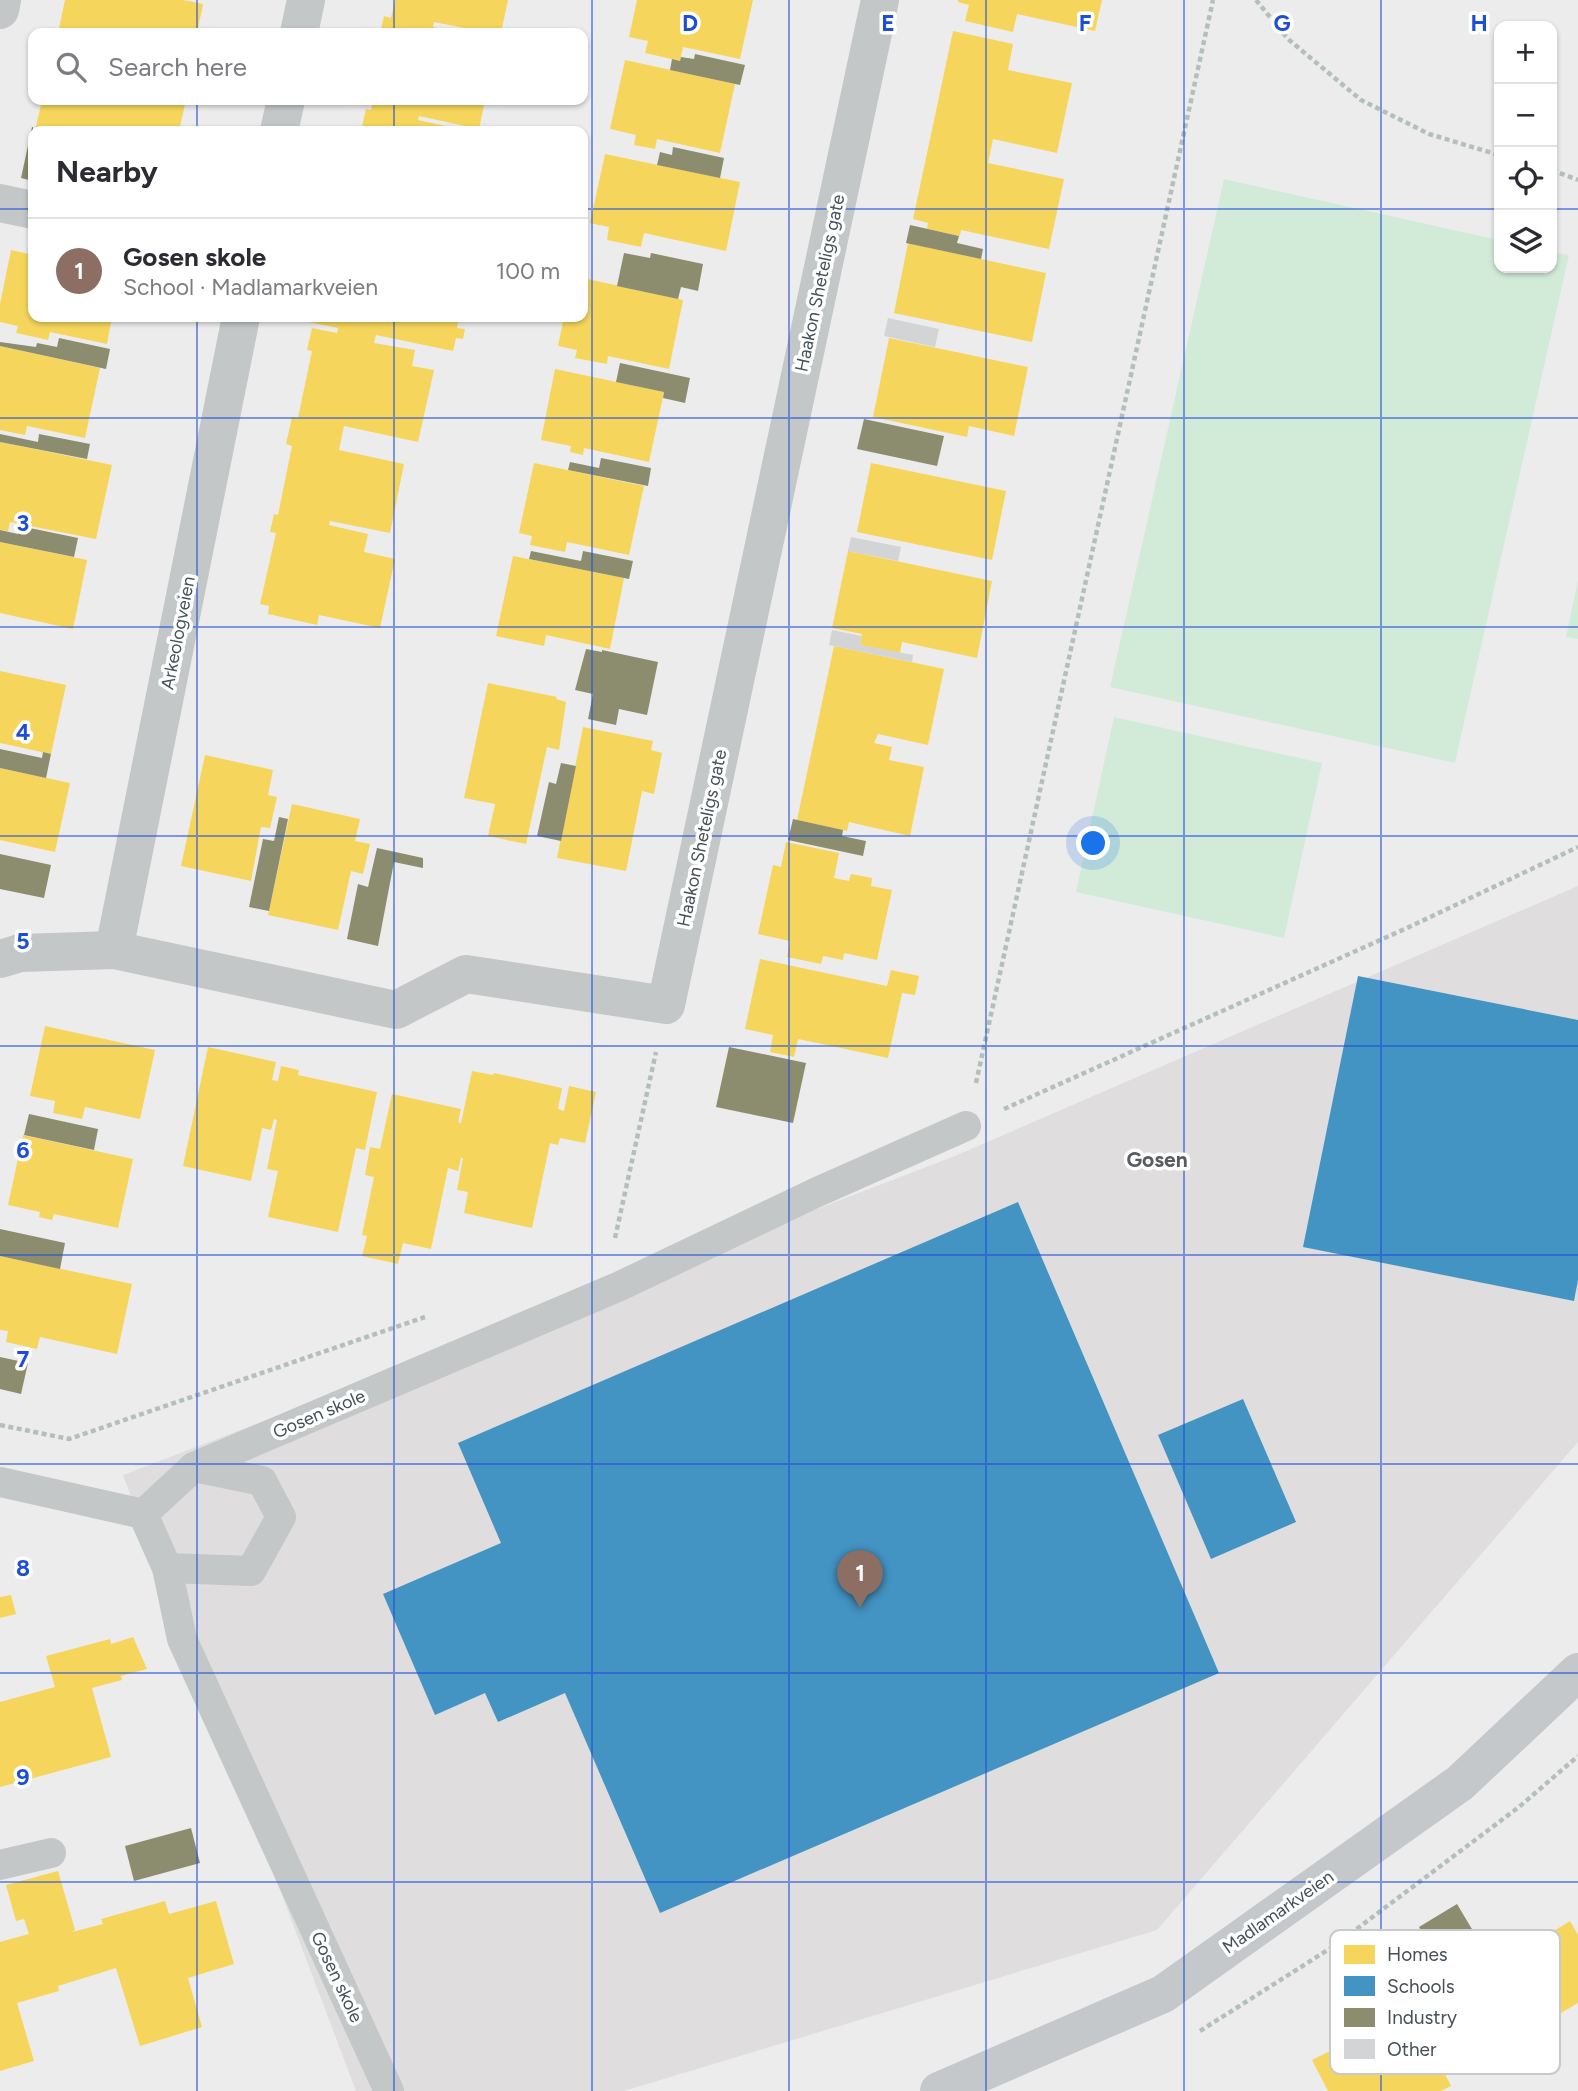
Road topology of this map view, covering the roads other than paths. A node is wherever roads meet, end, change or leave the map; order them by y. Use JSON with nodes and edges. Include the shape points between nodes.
{"nodes":[{"id":1,"x":2,"y":0,"type":"edge"},
{"id":2,"x":306,"y":0,"type":"edge"},
{"id":3,"x":880,"y":0,"type":"edge"},
{"id":4,"x":0,"y":10,"type":"edge"},
{"id":5,"x":300,"y":28,"type":"edge"},
{"id":6,"x":284,"y":105,"type":"edge"},
{"id":7,"x":280,"y":126,"type":"edge"},
{"id":8,"x":0,"y":203,"type":"edge"},
{"id":9,"x":28,"y":209,"type":"edge"},
{"id":10,"x":241,"y":322,"type":"edge"},
{"id":11,"x":114,"y":950,"type":"junction"},
{"id":12,"x":0,"y":959,"type":"edge"},
{"id":13,"x":966,"y":1126,"type":"road end"},
{"id":14,"x":194,"y":1467,"type":"junction"},
{"id":15,"x":0,"y":1482,"type":"edge"},
{"id":16,"x":143,"y":1514,"type":"junction"},
{"id":17,"x":167,"y":1568,"type":"junction"},
{"id":18,"x":1578,"y":1672,"type":"edge"},
{"id":19,"x":51,"y":1853,"type":"dead end"},
{"id":20,"x":0,"y":1865,"type":"edge"},
{"id":21,"x":389,"y":2091,"type":"edge"},
{"id":22,"x":939,"y":2091,"type":"edge"}],
"edges":[{"from":1,"to":4,"type":"street"},
{"from":2,"to":5,"type":"street"},
{"from":3,"to":11,"type":"street","name":"Haakon Sheteligs gate","via":[[666,1005],[466,974],[396,1010]]},
{"from":6,"to":7,"type":"street"},
{"from":8,"to":9,"type":"street"},
{"from":10,"to":11,"type":"street","name":"Arkeologveien"},
{"from":11,"to":12,"type":"street","via":[[20,953]]},
{"from":13,"to":14,"type":"lane","name":"Gosen skole","via":[[620,1286]]},
{"from":14,"to":16,"type":"lane","name":"Gosen skole"},
{"from":14,"to":17,"type":"lane","via":[[262,1481],[281,1517],[251,1572]]},
{"from":15,"to":16,"type":"lane"},
{"from":16,"to":17,"type":"lane","name":"Gosen skole"},
{"from":17,"to":21,"type":"lane","name":"Gosen skole","via":[[182,1639]]},
{"from":18,"to":22,"type":"main road","name":"Madlamarkveien","via":[[1460,1783],[1163,1994]]},
{"from":19,"to":20,"type":"lane"}]}
